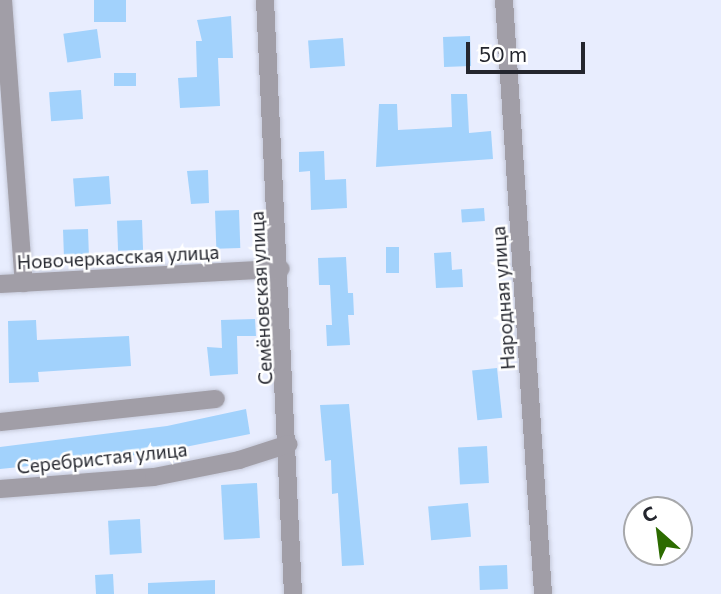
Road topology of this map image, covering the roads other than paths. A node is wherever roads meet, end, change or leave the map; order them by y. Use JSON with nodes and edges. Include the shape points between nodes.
{"nodes":[{"id":1,"x":3,"y":0,"type":"edge"},
{"id":2,"x":265,"y":0,"type":"edge"},
{"id":3,"x":504,"y":0,"type":"edge"},
{"id":4,"x":281,"y":269,"type":"junction"},
{"id":5,"x":24,"y":283,"type":"junction"},
{"id":6,"x":0,"y":284,"type":"edge"},
{"id":7,"x":216,"y":399,"type":"dead end"},
{"id":8,"x":0,"y":422,"type":"edge"},
{"id":9,"x":289,"y":444,"type":"junction"},
{"id":10,"x":0,"y":489,"type":"edge"},
{"id":11,"x":293,"y":594,"type":"edge"},
{"id":12,"x":543,"y":594,"type":"edge"}],
"edges":[{"from":1,"to":5,"type":"street"},
{"from":2,"to":4,"type":"street","name":"Семёновская улица"},
{"from":3,"to":12,"type":"street","name":"Народная улица"},
{"from":4,"to":5,"type":"street","name":"Новочеркасская улица"},
{"from":4,"to":9,"type":"street","name":"Семёновская улица"},
{"from":5,"to":6,"type":"street","name":"Новочеркасская улица"},
{"from":7,"to":8,"type":"street"},
{"from":9,"to":10,"type":"street","name":"Серебристая улица","via":[[239,460],[154,477]]},
{"from":9,"to":11,"type":"street","name":"Семёновская улица"}]}
